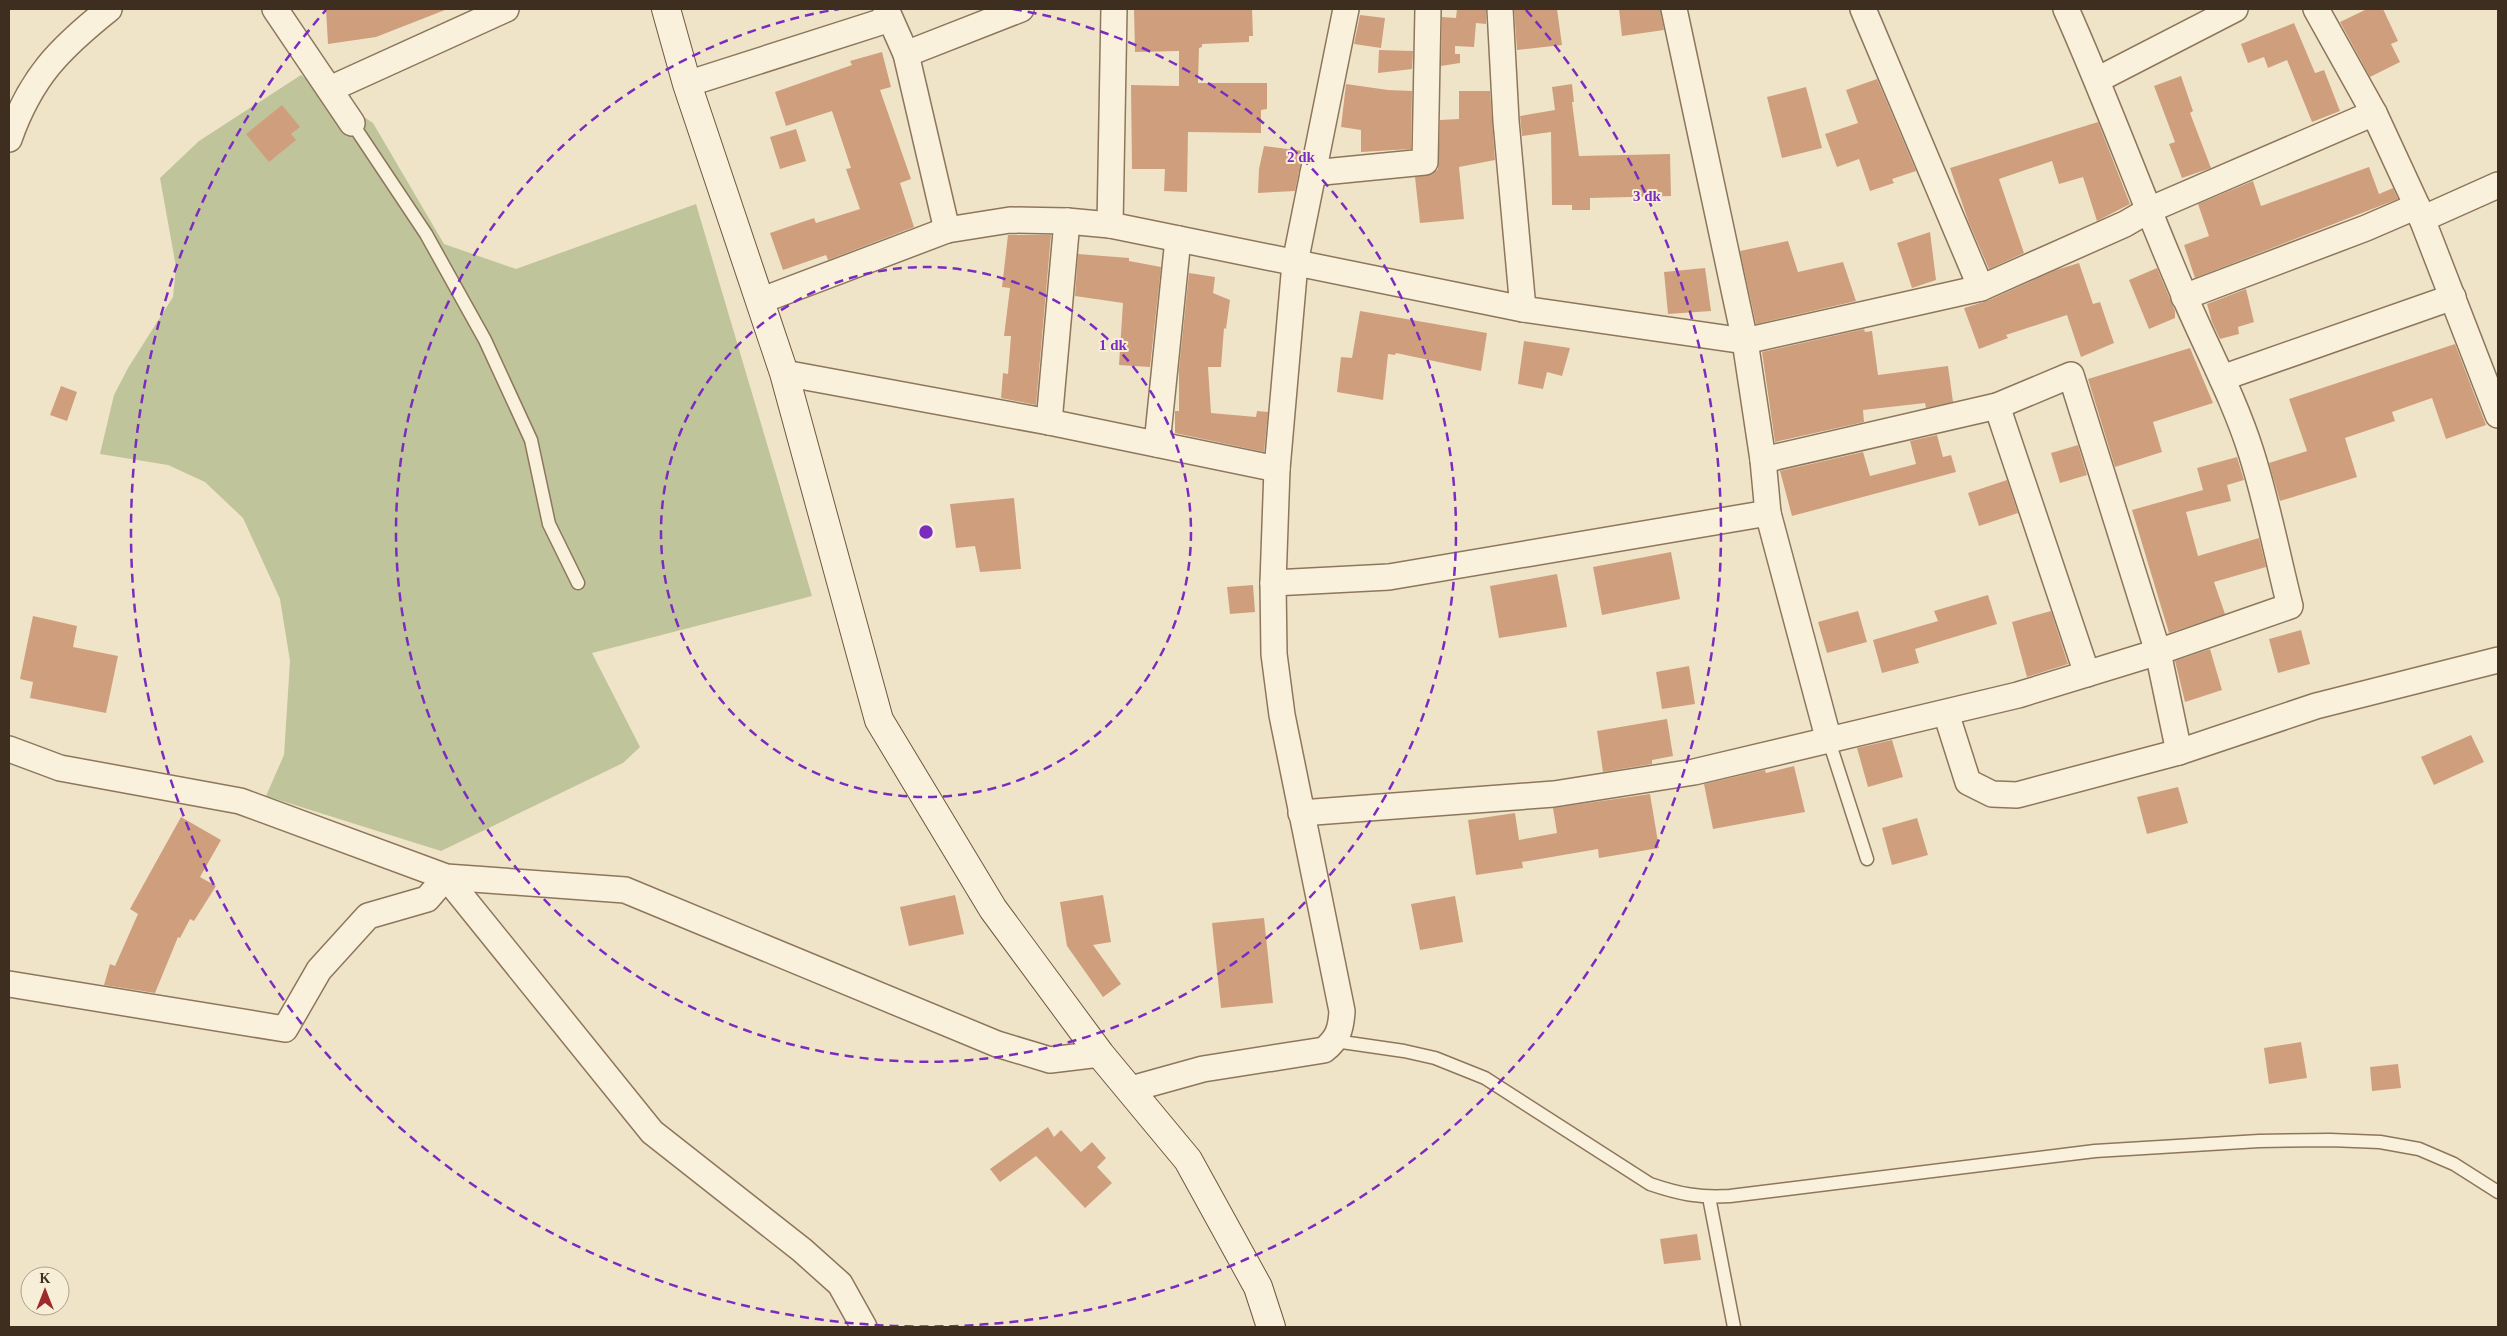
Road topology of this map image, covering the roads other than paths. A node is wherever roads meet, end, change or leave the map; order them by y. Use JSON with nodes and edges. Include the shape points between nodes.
{"nodes":[{"id":1,"x":109,"y":9,"type":"edge"},
{"id":2,"x":275,"y":9,"type":"edge"},
{"id":3,"x":506,"y":9,"type":"edge"},
{"id":4,"x":666,"y":9,"type":"edge"},
{"id":5,"x":1020,"y":9,"type":"edge"},
{"id":6,"x":1114,"y":9,"type":"edge"},
{"id":7,"x":1346,"y":9,"type":"edge"},
{"id":8,"x":1428,"y":9,"type":"edge"},
{"id":9,"x":1500,"y":9,"type":"edge"},
{"id":10,"x":1674,"y":9,"type":"edge"},
{"id":11,"x":1863,"y":9,"type":"edge"},
{"id":12,"x":2066,"y":9,"type":"edge"},
{"id":13,"x":2235,"y":9,"type":"edge"},
{"id":14,"x":2316,"y":9,"type":"edge"},
{"id":15,"x":888,"y":14,"type":"edge"},
{"id":16,"x":906,"y":54,"type":"junction"},
{"id":17,"x":2098,"y":80,"type":"junction"},
{"id":18,"x":687,"y":84,"type":"junction"},
{"id":19,"x":330,"y":88,"type":"junction"},
{"id":20,"x":2374,"y":113,"type":"junction"},
{"id":21,"x":352,"y":124,"type":"joint"},
{"id":22,"x":9,"y":139,"type":"edge"},
{"id":23,"x":1313,"y":174,"type":"junction"},
{"id":24,"x":2498,"y":185,"type":"edge"},
{"id":25,"x":2149,"y":210,"type":"junction"},
{"id":26,"x":2420,"y":212,"type":"junction"},
{"id":27,"x":1067,"y":221,"type":"junction"},
{"id":28,"x":1110,"y":225,"type":"junction"},
{"id":29,"x":947,"y":230,"type":"junction"},
{"id":30,"x":1178,"y":239,"type":"junction"},
{"id":31,"x":1295,"y":263,"type":"junction"},
{"id":32,"x":1981,"y":288,"type":"junction"},
{"id":33,"x":2184,"y":297,"type":"junction"},
{"id":34,"x":2453,"y":297,"type":"junction"},
{"id":35,"x":760,"y":301,"type":"junction"},
{"id":36,"x":1523,"y":310,"type":"junction"},
{"id":37,"x":1745,"y":341,"type":"junction"},
{"id":38,"x":784,"y":373,"type":"junction"},
{"id":39,"x":2222,"y":378,"type":"junction"},
{"id":40,"x":1997,"y":406,"type":"junction"},
{"id":41,"x":2498,"y":415,"type":"edge"},
{"id":42,"x":1049,"y":422,"type":"junction"},
{"id":43,"x":1157,"y":444,"type":"junction"},
{"id":44,"x":1763,"y":460,"type":"junction"},
{"id":45,"x":1278,"y":469,"type":"junction"},
{"id":46,"x":1768,"y":514,"type":"junction"},
{"id":47,"x":578,"y":583,"type":"dead end"},
{"id":48,"x":1273,"y":583,"type":"junction"},
{"id":49,"x":2158,"y":652,"type":"junction"},
{"id":50,"x":2498,"y":660,"type":"edge"},
{"id":51,"x":2088,"y":674,"type":"junction"},
{"id":52,"x":1946,"y":713,"type":"junction"},
{"id":53,"x":1829,"y":741,"type":"junction"},
{"id":54,"x":9,"y":749,"type":"edge"},
{"id":55,"x":2179,"y":752,"type":"junction"},
{"id":56,"x":1301,"y":813,"type":"junction"},
{"id":57,"x":1867,"y":859,"type":"dead end"},
{"id":58,"x":446,"y":877,"type":"junction"},
{"id":59,"x":9,"y":984,"type":"edge"},
{"id":60,"x":1335,"y":1041,"type":"junction"},
{"id":61,"x":1100,"y":1054,"type":"junction"},
{"id":62,"x":1131,"y":1089,"type":"junction"},
{"id":63,"x":2498,"y":1192,"type":"edge"},
{"id":64,"x":1709,"y":1197,"type":"junction"},
{"id":65,"x":864,"y":1327,"type":"edge"},
{"id":66,"x":1271,"y":1327,"type":"edge"},
{"id":67,"x":1734,"y":1327,"type":"edge"}],
"edges":[{"from":1,"to":22,"type":"street","via":[[55,56],[35,82]]},
{"from":2,"to":19,"type":"street"},
{"from":3,"to":19,"type":"street"},
{"from":4,"to":18,"type":"street"},
{"from":5,"to":16,"type":"street"},
{"from":6,"to":28,"type":"street"},
{"from":7,"to":23,"type":"street"},
{"from":8,"to":23,"type":"street","via":[[1425,162]]},
{"from":9,"to":36,"type":"street"},
{"from":10,"to":37,"type":"street"},
{"from":11,"to":32,"type":"street"},
{"from":12,"to":17,"type":"street"},
{"from":13,"to":17,"type":"street"},
{"from":14,"to":20,"type":"street"},
{"from":15,"to":16,"type":"street"},
{"from":15,"to":18,"type":"street"},
{"from":16,"to":29,"type":"street"},
{"from":17,"to":25,"type":"street"},
{"from":18,"to":35,"type":"street"},
{"from":19,"to":21,"type":"street"},
{"from":20,"to":25,"type":"street"},
{"from":20,"to":26,"type":"street"},
{"from":21,"to":47,"type":"lane","via":[[426,234],[484,340],[531,440],[549,524]]},
{"from":23,"to":31,"type":"street"},
{"from":24,"to":26,"type":"street"},
{"from":25,"to":32,"type":"street","via":[[2125,224]]},
{"from":25,"to":33,"type":"street"},
{"from":26,"to":33,"type":"street","via":[[2366,228]]},
{"from":26,"to":34,"type":"street"},
{"from":27,"to":28,"type":"street"},
{"from":27,"to":29,"type":"street","via":[[1010,220]]},
{"from":27,"to":42,"type":"street"},
{"from":28,"to":30,"type":"street"},
{"from":29,"to":35,"type":"street"},
{"from":30,"to":31,"type":"street"},
{"from":30,"to":43,"type":"street"},
{"from":31,"to":36,"type":"street"},
{"from":31,"to":45,"type":"street"},
{"from":32,"to":37,"type":"street"},
{"from":33,"to":39,"type":"street"},
{"from":34,"to":39,"type":"street"},
{"from":34,"to":41,"type":"street"},
{"from":35,"to":38,"type":"street"},
{"from":36,"to":37,"type":"street"},
{"from":37,"to":44,"type":"street"},
{"from":38,"to":42,"type":"street"},
{"from":38,"to":61,"type":"street","via":[[879,720],[993,909]]},
{"from":39,"to":49,"type":"street","via":[[2251,451],[2290,606]]},
{"from":40,"to":44,"type":"street"},
{"from":40,"to":49,"type":"street","via":[[2071,375]]},
{"from":40,"to":51,"type":"street"},
{"from":42,"to":43,"type":"street"},
{"from":43,"to":45,"type":"street"},
{"from":44,"to":46,"type":"street"},
{"from":45,"to":48,"type":"street"},
{"from":46,"to":48,"type":"street","via":[[1389,577]]},
{"from":46,"to":53,"type":"street"},
{"from":48,"to":56,"type":"street","via":[[1274,654]]},
{"from":49,"to":51,"type":"street"},
{"from":49,"to":55,"type":"street"},
{"from":50,"to":55,"type":"street","via":[[2316,706]]},
{"from":51,"to":52,"type":"street"},
{"from":52,"to":53,"type":"street"},
{"from":52,"to":55,"type":"street","via":[[1968,782],[1992,794],[2017,795]]},
{"from":53,"to":56,"type":"street","via":[[1694,772],[1554,794]]},
{"from":53,"to":57,"type":"lane"},
{"from":54,"to":58,"type":"street","via":[[60,768],[240,801]]},
{"from":56,"to":60,"type":"street","via":[[1342,1011],[1341,1027]]},
{"from":58,"to":59,"type":"street","via":[[427,899],[368,916],[320,970],[285,1029]]},
{"from":58,"to":61,"type":"street","via":[[625,890],[996,1044],[1050,1060]]},
{"from":58,"to":65,"type":"street","via":[[652,1132],[802,1250],[840,1284]]},
{"from":60,"to":62,"type":"street","via":[[1324,1050],[1203,1069]]},
{"from":60,"to":64,"type":"lane","via":[[1404,1051],[1460,1067],[1485,1078],[1650,1184],[1678,1194]]},
{"from":61,"to":62,"type":"street"},
{"from":62,"to":66,"type":"street","via":[[1188,1160],[1258,1287]]},
{"from":63,"to":64,"type":"lane","via":[[2454,1164],[2419,1149],[2380,1142],[2321,1140],[2095,1151]]},
{"from":64,"to":67,"type":"lane"}]}
